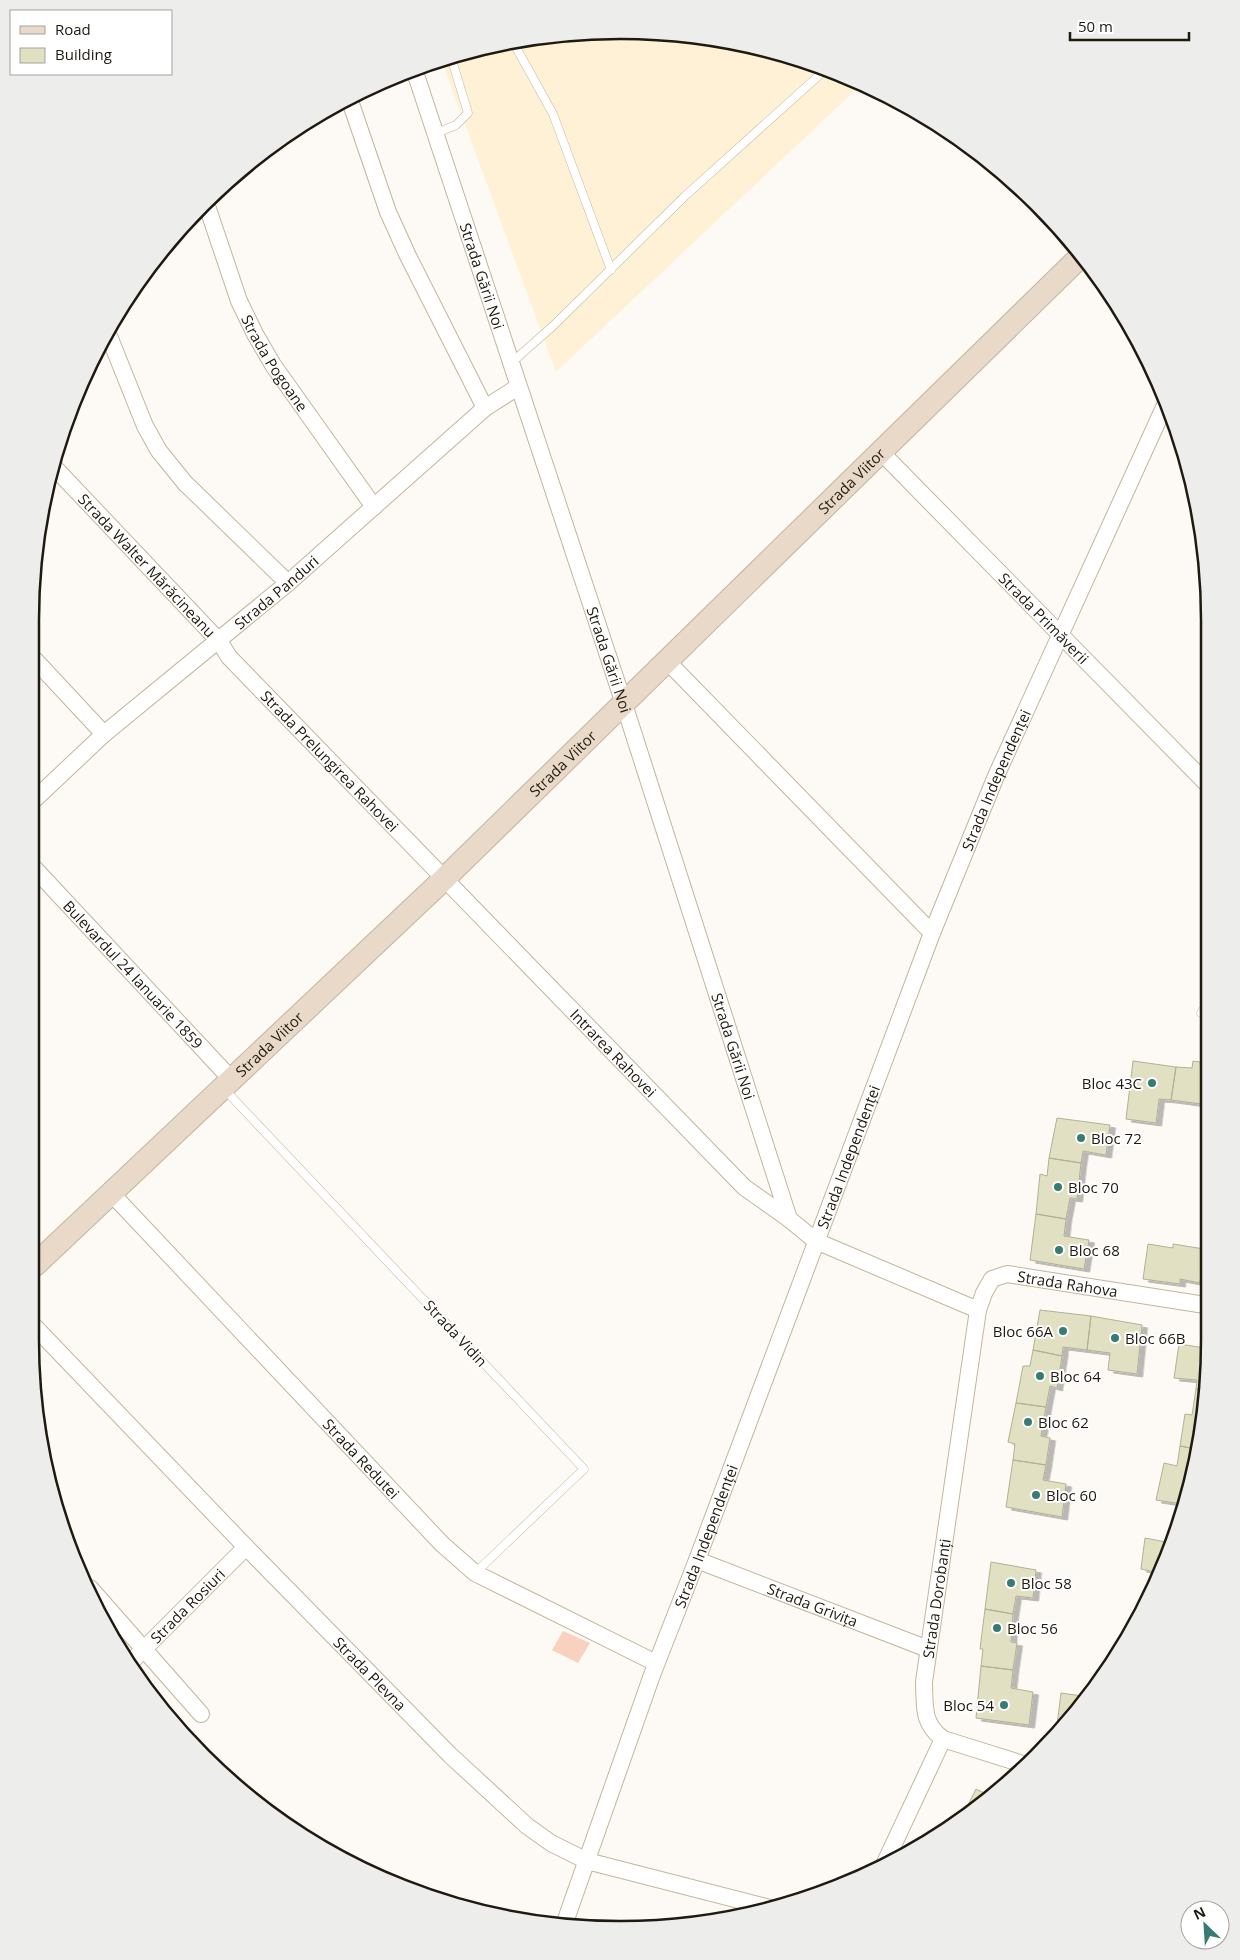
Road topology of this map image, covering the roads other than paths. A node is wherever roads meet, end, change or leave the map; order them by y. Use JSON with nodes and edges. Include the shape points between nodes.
{"nodes":[{"id":1,"x":517,"y":48,"type":"edge"},
{"id":2,"x":453,"y":64,"type":"edge"},
{"id":3,"x":819,"y":74,"type":"edge"},
{"id":4,"x":416,"y":76,"type":"edge"},
{"id":5,"x":351,"y":105,"type":"edge"},
{"id":6,"x":434,"y":134,"type":"junction"},
{"id":7,"x":208,"y":210,"type":"edge"},
{"id":8,"x":1076,"y":260,"type":"edge"},
{"id":9,"x":611,"y":270,"type":"junction"},
{"id":10,"x":111,"y":341,"type":"edge"},
{"id":11,"x":511,"y":363,"type":"junction"},
{"id":12,"x":518,"y":387,"type":"junction"},
{"id":13,"x":485,"y":408,"type":"junction"},
{"id":14,"x":1162,"y":412,"type":"edge"},
{"id":15,"x":880,"y":451,"type":"junction"},
{"id":16,"x":59,"y":472,"type":"edge"},
{"id":17,"x":374,"y":507,"type":"junction"},
{"id":18,"x":288,"y":583,"type":"junction"},
{"id":19,"x":1060,"y":634,"type":"junction"},
{"id":20,"x":219,"y":641,"type":"junction"},
{"id":21,"x":667,"y":661,"type":"junction"},
{"id":22,"x":39,"y":664,"type":"edge"},
{"id":23,"x":624,"y":704,"type":"junction"},
{"id":24,"x":104,"y":734,"type":"junction"},
{"id":25,"x":1201,"y":778,"type":"edge"},
{"id":26,"x":39,"y":795,"type":"edge"},
{"id":27,"x":39,"y":873,"type":"edge"},
{"id":28,"x":444,"y":879,"type":"junction"},
{"id":29,"x":932,"y":932,"type":"junction"},
{"id":30,"x":228,"y":1084,"type":"junction"},
{"id":31,"x":111,"y":1193,"type":"junction"},
{"id":32,"x":789,"y":1219,"type":"junction"},
{"id":33,"x":816,"y":1241,"type":"junction"},
{"id":34,"x":39,"y":1261,"type":"edge"},
{"id":35,"x":1201,"y":1305,"type":"edge"},
{"id":36,"x":978,"y":1310,"type":"junction"},
{"id":37,"x":39,"y":1331,"type":"edge"},
{"id":38,"x":246,"y":1547,"type":"junction"},
{"id":39,"x":697,"y":1560,"type":"junction"},
{"id":40,"x":475,"y":1573,"type":"junction"},
{"id":41,"x":101,"y":1600,"type":"edge"},
{"id":42,"x":928,"y":1648,"type":"junction"},
{"id":43,"x":144,"y":1649,"type":"junction"},
{"id":44,"x":134,"y":1659,"type":"edge"},
{"id":45,"x":656,"y":1664,"type":"junction"},
{"id":46,"x":201,"y":1714,"type":"dead end"},
{"id":47,"x":943,"y":1739,"type":"junction"},
{"id":48,"x":1018,"y":1763,"type":"edge"},
{"id":49,"x":889,"y":1855,"type":"edge"},
{"id":50,"x":587,"y":1861,"type":"junction"},
{"id":51,"x":756,"y":1904,"type":"edge"},
{"id":52,"x":566,"y":1918,"type":"edge"}],
"edges":[{"from":1,"to":9,"type":"lane","via":[[553,114]]},
{"from":2,"to":6,"type":"lane","via":[[468,113],[456,125]]},
{"from":3,"to":9,"type":"lane","via":[[685,196]]},
{"from":4,"to":6,"type":"street","name":"Strada Gării Noi"},
{"from":5,"to":13,"type":"street","via":[[388,212]]},
{"from":6,"to":11,"type":"street","name":"Strada Gării Noi"},
{"from":7,"to":17,"type":"street","name":"Strada Pogoane","via":[[239,301],[273,365]]},
{"from":8,"to":15,"type":"street","name":"Strada Viitor"},
{"from":9,"to":11,"type":"lane"},
{"from":10,"to":18,"type":"street","via":[[145,426],[159,451],[185,483]]},
{"from":11,"to":12,"type":"street","name":"Strada Gării Noi"},
{"from":12,"to":13,"type":"street","name":"Strada Panduri"},
{"from":12,"to":23,"type":"street","name":"Strada Gării Noi"},
{"from":13,"to":17,"type":"street","name":"Strada Panduri"},
{"from":14,"to":19,"type":"street","name":"Strada Independenței"},
{"from":15,"to":19,"type":"street","name":"Strada Primăverii"},
{"from":15,"to":21,"type":"street","name":"Strada Viitor"},
{"from":16,"to":20,"type":"street","name":"Strada Walter Mărăcineanu"},
{"from":17,"to":18,"type":"street","name":"Strada Panduri"},
{"from":18,"to":20,"type":"street","name":"Strada Panduri"},
{"from":19,"to":25,"type":"street","name":"Strada Primăverii"},
{"from":19,"to":29,"type":"street","name":"Strada Independenței","via":[[996,776]]},
{"from":20,"to":24,"type":"street","name":"Strada Panduri"},
{"from":20,"to":28,"type":"street","name":"Strada Prelungirea Rahovei","via":[[229,656]]},
{"from":21,"to":23,"type":"street","name":"Strada Viitor"},
{"from":21,"to":29,"type":"street"},
{"from":22,"to":24,"type":"street"},
{"from":23,"to":28,"type":"street","name":"Strada Viitor"},
{"from":23,"to":32,"type":"street","name":"Strada Gării Noi"},
{"from":24,"to":26,"type":"street","name":"Strada Panduri"},
{"from":27,"to":30,"type":"street","name":"Bulevardul 24 Ianuarie 1859"},
{"from":28,"to":30,"type":"street","name":"Strada Viitor"},
{"from":28,"to":32,"type":"street","name":"Intrarea Rahovei","via":[[744,1187]]},
{"from":29,"to":33,"type":"street","name":"Strada Independenței"},
{"from":30,"to":31,"type":"street","name":"Strada Viitor"},
{"from":30,"to":40,"type":"lane","name":"Strada Vidin","via":[[584,1469]]},
{"from":31,"to":34,"type":"street","name":"Strada Viitor"},
{"from":31,"to":40,"type":"street","name":"Strada Redutei","via":[[442,1544]]},
{"from":32,"to":33,"type":"street"},
{"from":33,"to":36,"type":"street"},
{"from":33,"to":39,"type":"street","name":"Strada Independenței"},
{"from":35,"to":36,"type":"street","name":"Strada Rahova","via":[[1007,1274],[992,1280]]},
{"from":36,"to":42,"type":"street","name":"Strada Dorobanți"},
{"from":37,"to":38,"type":"street","name":"Strada Plevna"},
{"from":38,"to":43,"type":"street","name":"Strada Rosiuri"},
{"from":38,"to":50,"type":"street","name":"Strada Plevna","via":[[501,1803],[551,1843]]},
{"from":39,"to":42,"type":"street","name":"Strada Grivița"},
{"from":39,"to":45,"type":"street","name":"Strada Independenței"},
{"from":40,"to":45,"type":"street","name":"Strada Redutei"},
{"from":41,"to":43,"type":"street"},
{"from":42,"to":47,"type":"street","name":"Strada Dorobanți","via":[[924,1682],[927,1718],[932,1730]]},
{"from":43,"to":44,"type":"street","name":"Strada Rosiuri"},
{"from":43,"to":46,"type":"street"},
{"from":45,"to":50,"type":"street","name":"Strada Independenței"},
{"from":47,"to":48,"type":"street"},
{"from":47,"to":49,"type":"street"},
{"from":50,"to":51,"type":"street","name":"Strada Plevna"},
{"from":50,"to":52,"type":"street","name":"Strada Independenței"}]}
